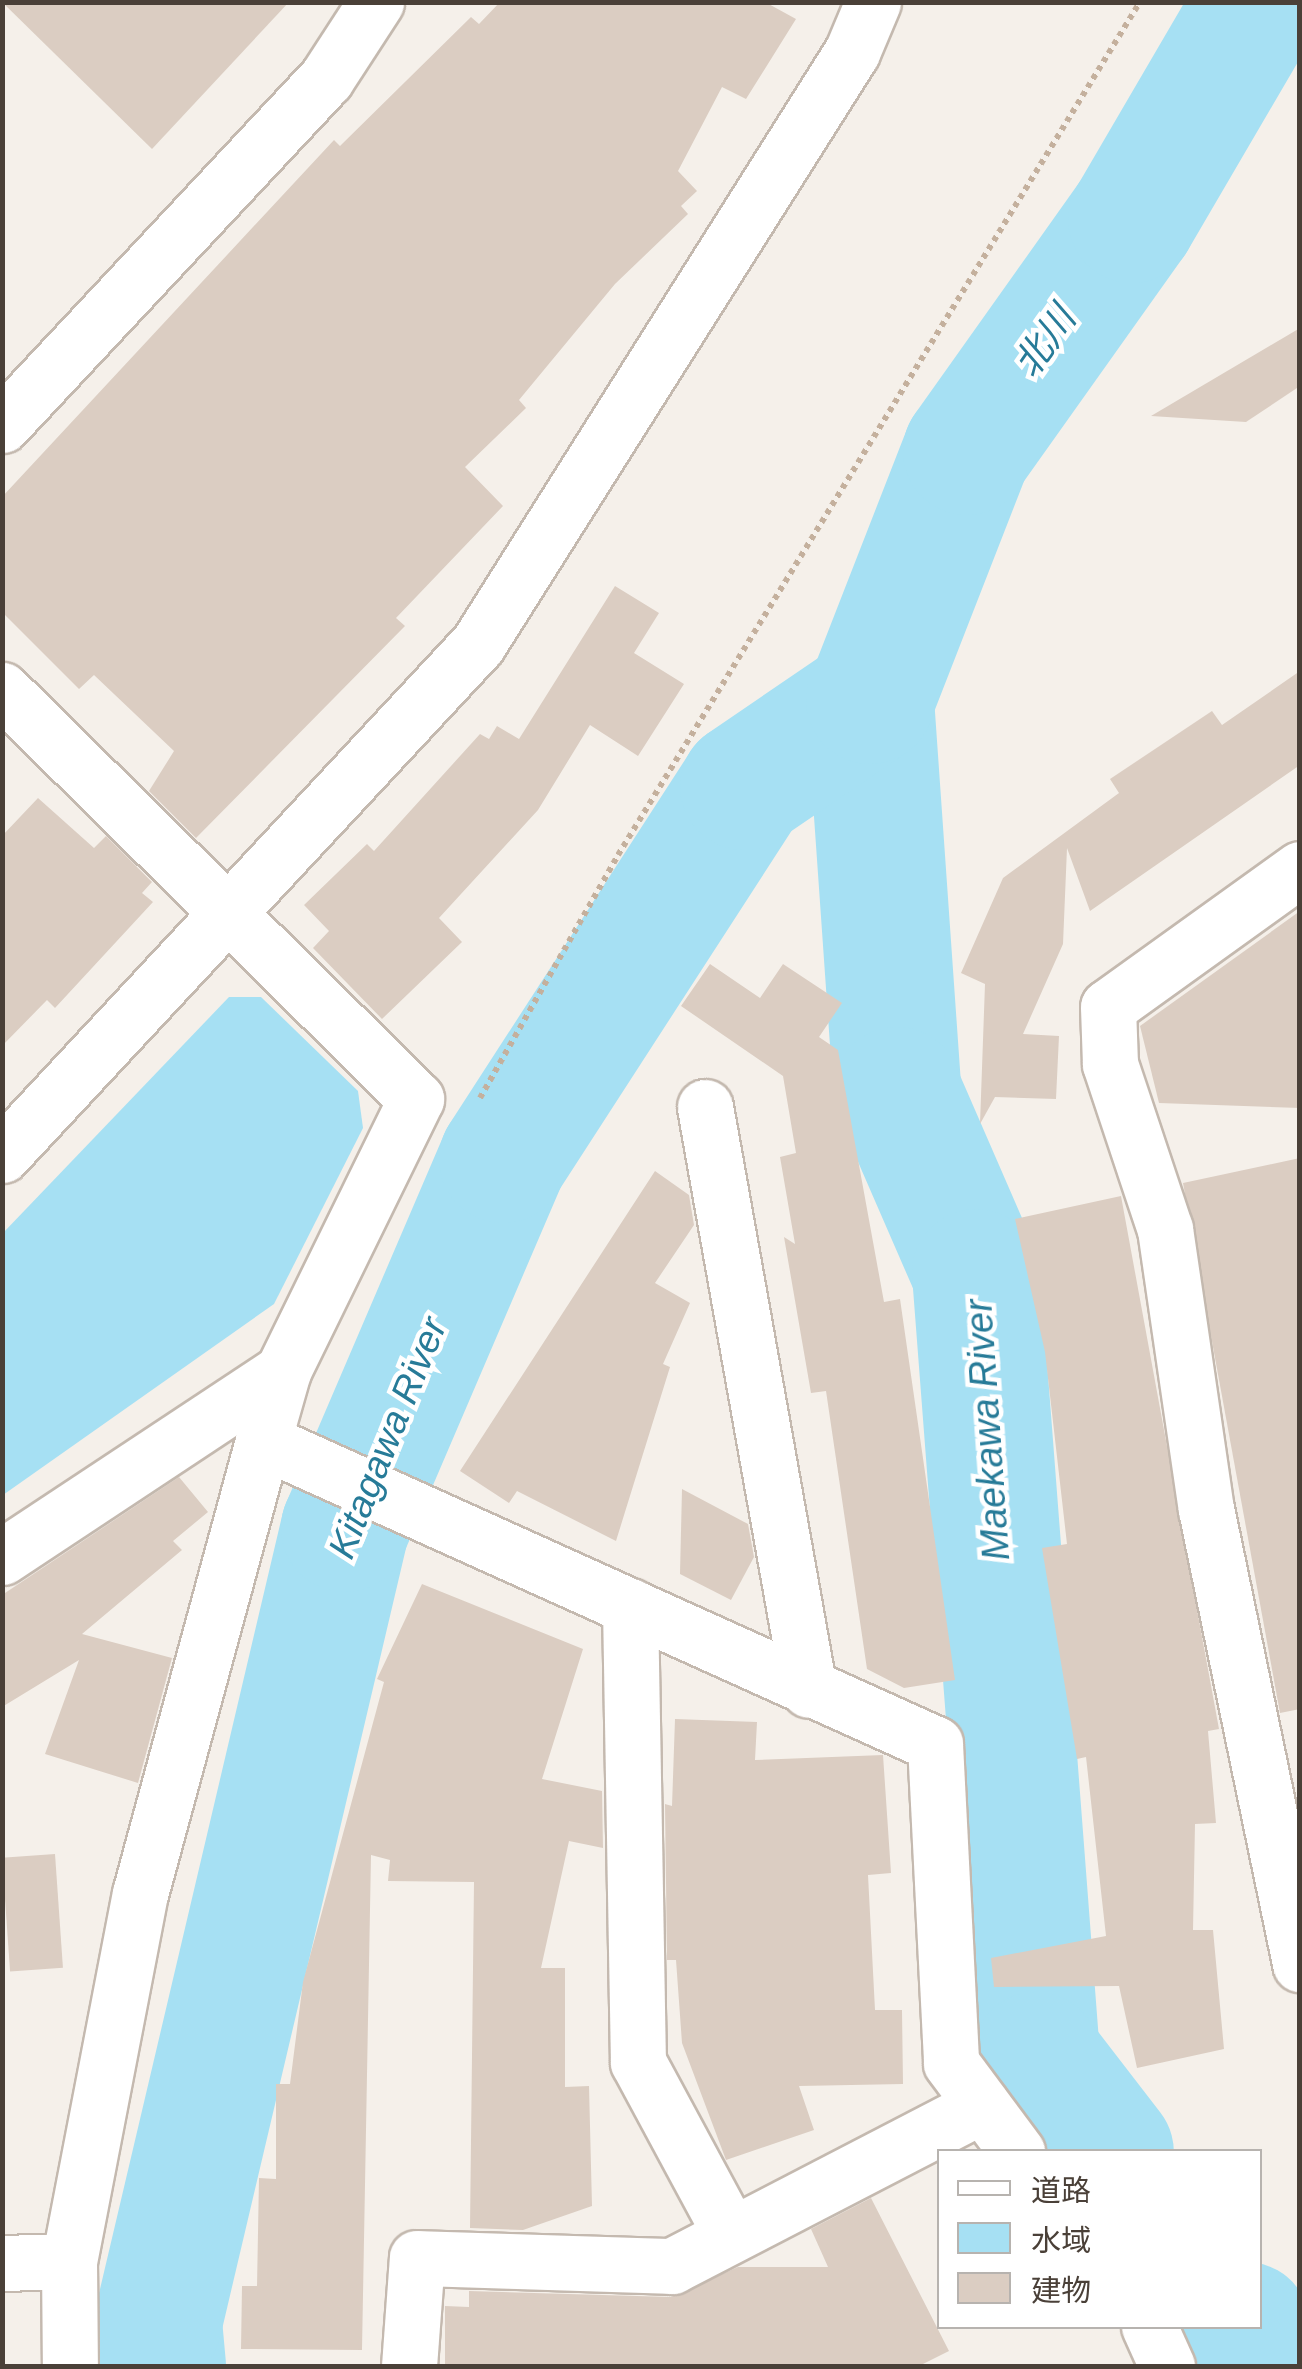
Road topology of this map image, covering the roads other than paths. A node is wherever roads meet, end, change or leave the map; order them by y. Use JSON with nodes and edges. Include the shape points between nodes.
{"nodes":[{"id":1,"x":376,"y":2,"type":"edge"},
{"id":2,"x":873,"y":2,"type":"edge"},
{"id":3,"x":2,"y":424,"type":"edge"},
{"id":4,"x":2,"y":690,"type":"edge"},
{"id":5,"x":1300,"y":869,"type":"edge"},
{"id":6,"x":231,"y":917,"type":"junction"},
{"id":7,"x":705,"y":1108,"type":"dead end"},
{"id":8,"x":2,"y":1155,"type":"edge"},
{"id":9,"x":283,"y":1371,"type":"junction"},
{"id":10,"x":285,"y":1451,"type":"junction"},
{"id":11,"x":2,"y":1557,"type":"edge"},
{"id":12,"x":630,"y":1606,"type":"junction"},
{"id":13,"x":809,"y":1690,"type":"junction"},
{"id":14,"x":1284,"y":1781,"type":"edge"},
{"id":15,"x":1300,"y":1964,"type":"edge"},
{"id":16,"x":982,"y":2105,"type":"junction"},
{"id":17,"x":1015,"y":2149,"type":"edge"},
{"id":18,"x":731,"y":2235,"type":"junction"},
{"id":19,"x":69,"y":2261,"type":"junction"},
{"id":20,"x":2,"y":2263,"type":"edge"},
{"id":21,"x":1151,"y":2329,"type":"edge"},
{"id":22,"x":70,"y":2366,"type":"edge"},
{"id":23,"x":410,"y":2366,"type":"edge"},
{"id":24,"x":1167,"y":2366,"type":"edge"}],
"edges":[{"from":1,"to":3,"type":"street","via":[[326,80]]},
{"from":2,"to":6,"type":"street","via":[[852,52],[478,644]]},
{"from":4,"to":6,"type":"street"},
{"from":5,"to":14,"type":"street","via":[[1108,1006],[1110,1064],[1164,1229],[1206,1509]]},
{"from":6,"to":8,"type":"street"},
{"from":6,"to":9,"type":"street","via":[[416,1099]]},
{"from":7,"to":13,"type":"street"},
{"from":9,"to":10,"type":"street"},
{"from":9,"to":11,"type":"street"},
{"from":10,"to":12,"type":"street"},
{"from":10,"to":19,"type":"street","via":[[140,1894]]},
{"from":12,"to":13,"type":"street"},
{"from":12,"to":18,"type":"street","via":[[638,2062]]},
{"from":13,"to":16,"type":"street","via":[[936,1744],[950,2063]]},
{"from":14,"to":15,"type":"street"},
{"from":16,"to":17,"type":"street"},
{"from":16,"to":18,"type":"street"},
{"from":18,"to":23,"type":"street","via":[[672,2266],[417,2258]]},
{"from":19,"to":20,"type":"street"},
{"from":19,"to":22,"type":"street"},
{"from":21,"to":24,"type":"street"}]}
